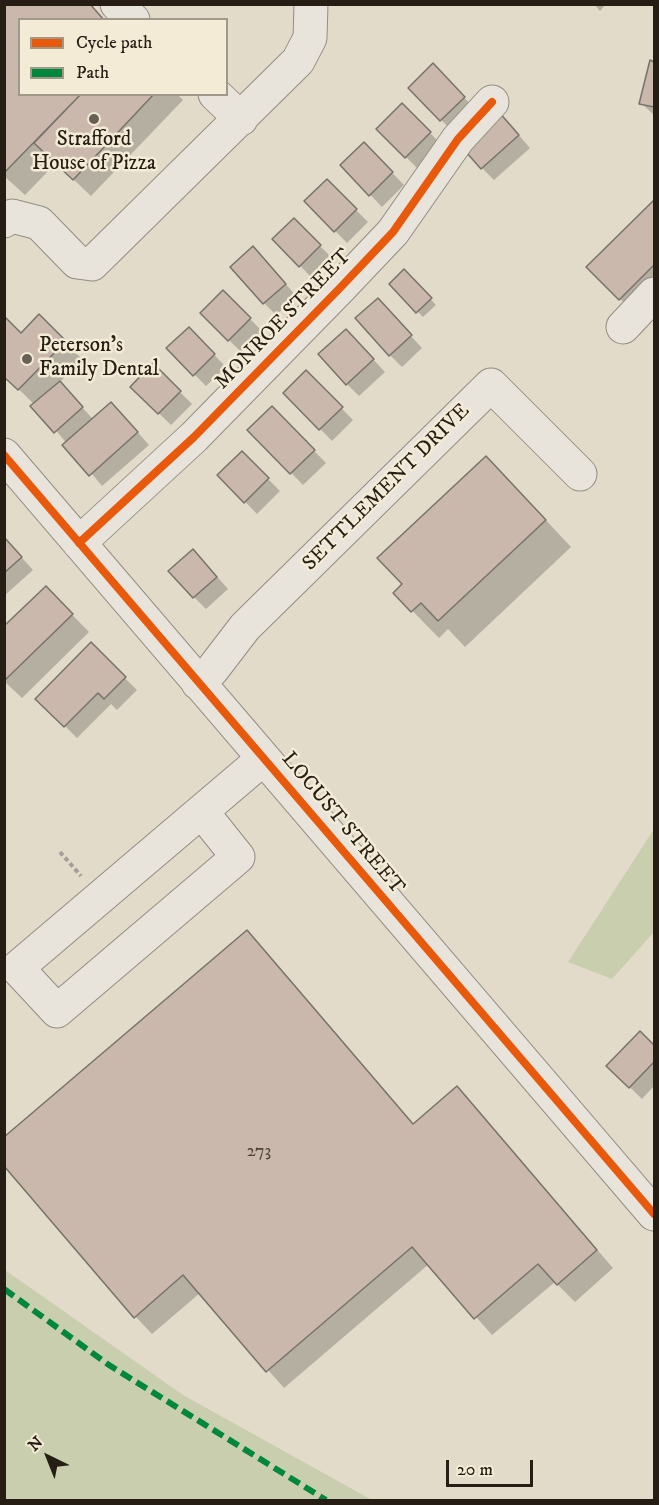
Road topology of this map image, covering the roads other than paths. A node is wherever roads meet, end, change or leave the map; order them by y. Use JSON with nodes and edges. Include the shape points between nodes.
{"nodes":[{"id":1,"x":117,"y":4,"type":"edge"},
{"id":2,"x":311,"y":4,"type":"edge"},
{"id":3,"x":131,"y":18,"type":"edge"},
{"id":4,"x":217,"y":96,"type":"edge"},
{"id":5,"x":492,"y":102,"type":"dead end"},
{"id":6,"x":241,"y":119,"type":"junction"},
{"id":7,"x":4,"y":221,"type":"edge"},
{"id":8,"x":654,"y":294,"type":"edge"},
{"id":9,"x":623,"y":327,"type":"dead end"},
{"id":10,"x":4,"y":455,"type":"edge"},
{"id":11,"x":580,"y":474,"type":"dead end"},
{"id":12,"x":79,"y":543,"type":"junction"},
{"id":13,"x":198,"y":683,"type":"junction"},
{"id":14,"x":263,"y":759,"type":"junction"},
{"id":15,"x":202,"y":812,"type":"junction"},
{"id":16,"x":654,"y":1214,"type":"edge"}],
"edges":[{"from":1,"to":3,"type":"street"},
{"from":2,"to":6,"type":"street","via":[[310,38],[298,61]]},
{"from":4,"to":6,"type":"street"},
{"from":5,"to":12,"type":"street","name":"MONROE STREET","via":[[458,139],[393,232],[194,437]]},
{"from":6,"to":7,"type":"street","via":[[92,264],[77,262],[39,222],[12,216]]},
{"from":8,"to":9,"type":"street"},
{"from":10,"to":12,"type":"street","name":"LOCUST STREET"},
{"from":11,"to":13,"type":"street","name":"SETTLEMENT DRIVE","via":[[490,385],[245,627]]},
{"from":12,"to":13,"type":"street","name":"LOCUST STREET"},
{"from":13,"to":14,"type":"street","name":"LOCUST STREET"},
{"from":14,"to":15,"type":"street"},
{"from":14,"to":16,"type":"street","name":"LOCUST STREET"},
{"from":15,"to":15,"type":"street","via":[[18,968],[57,1011],[238,856]]}]}
